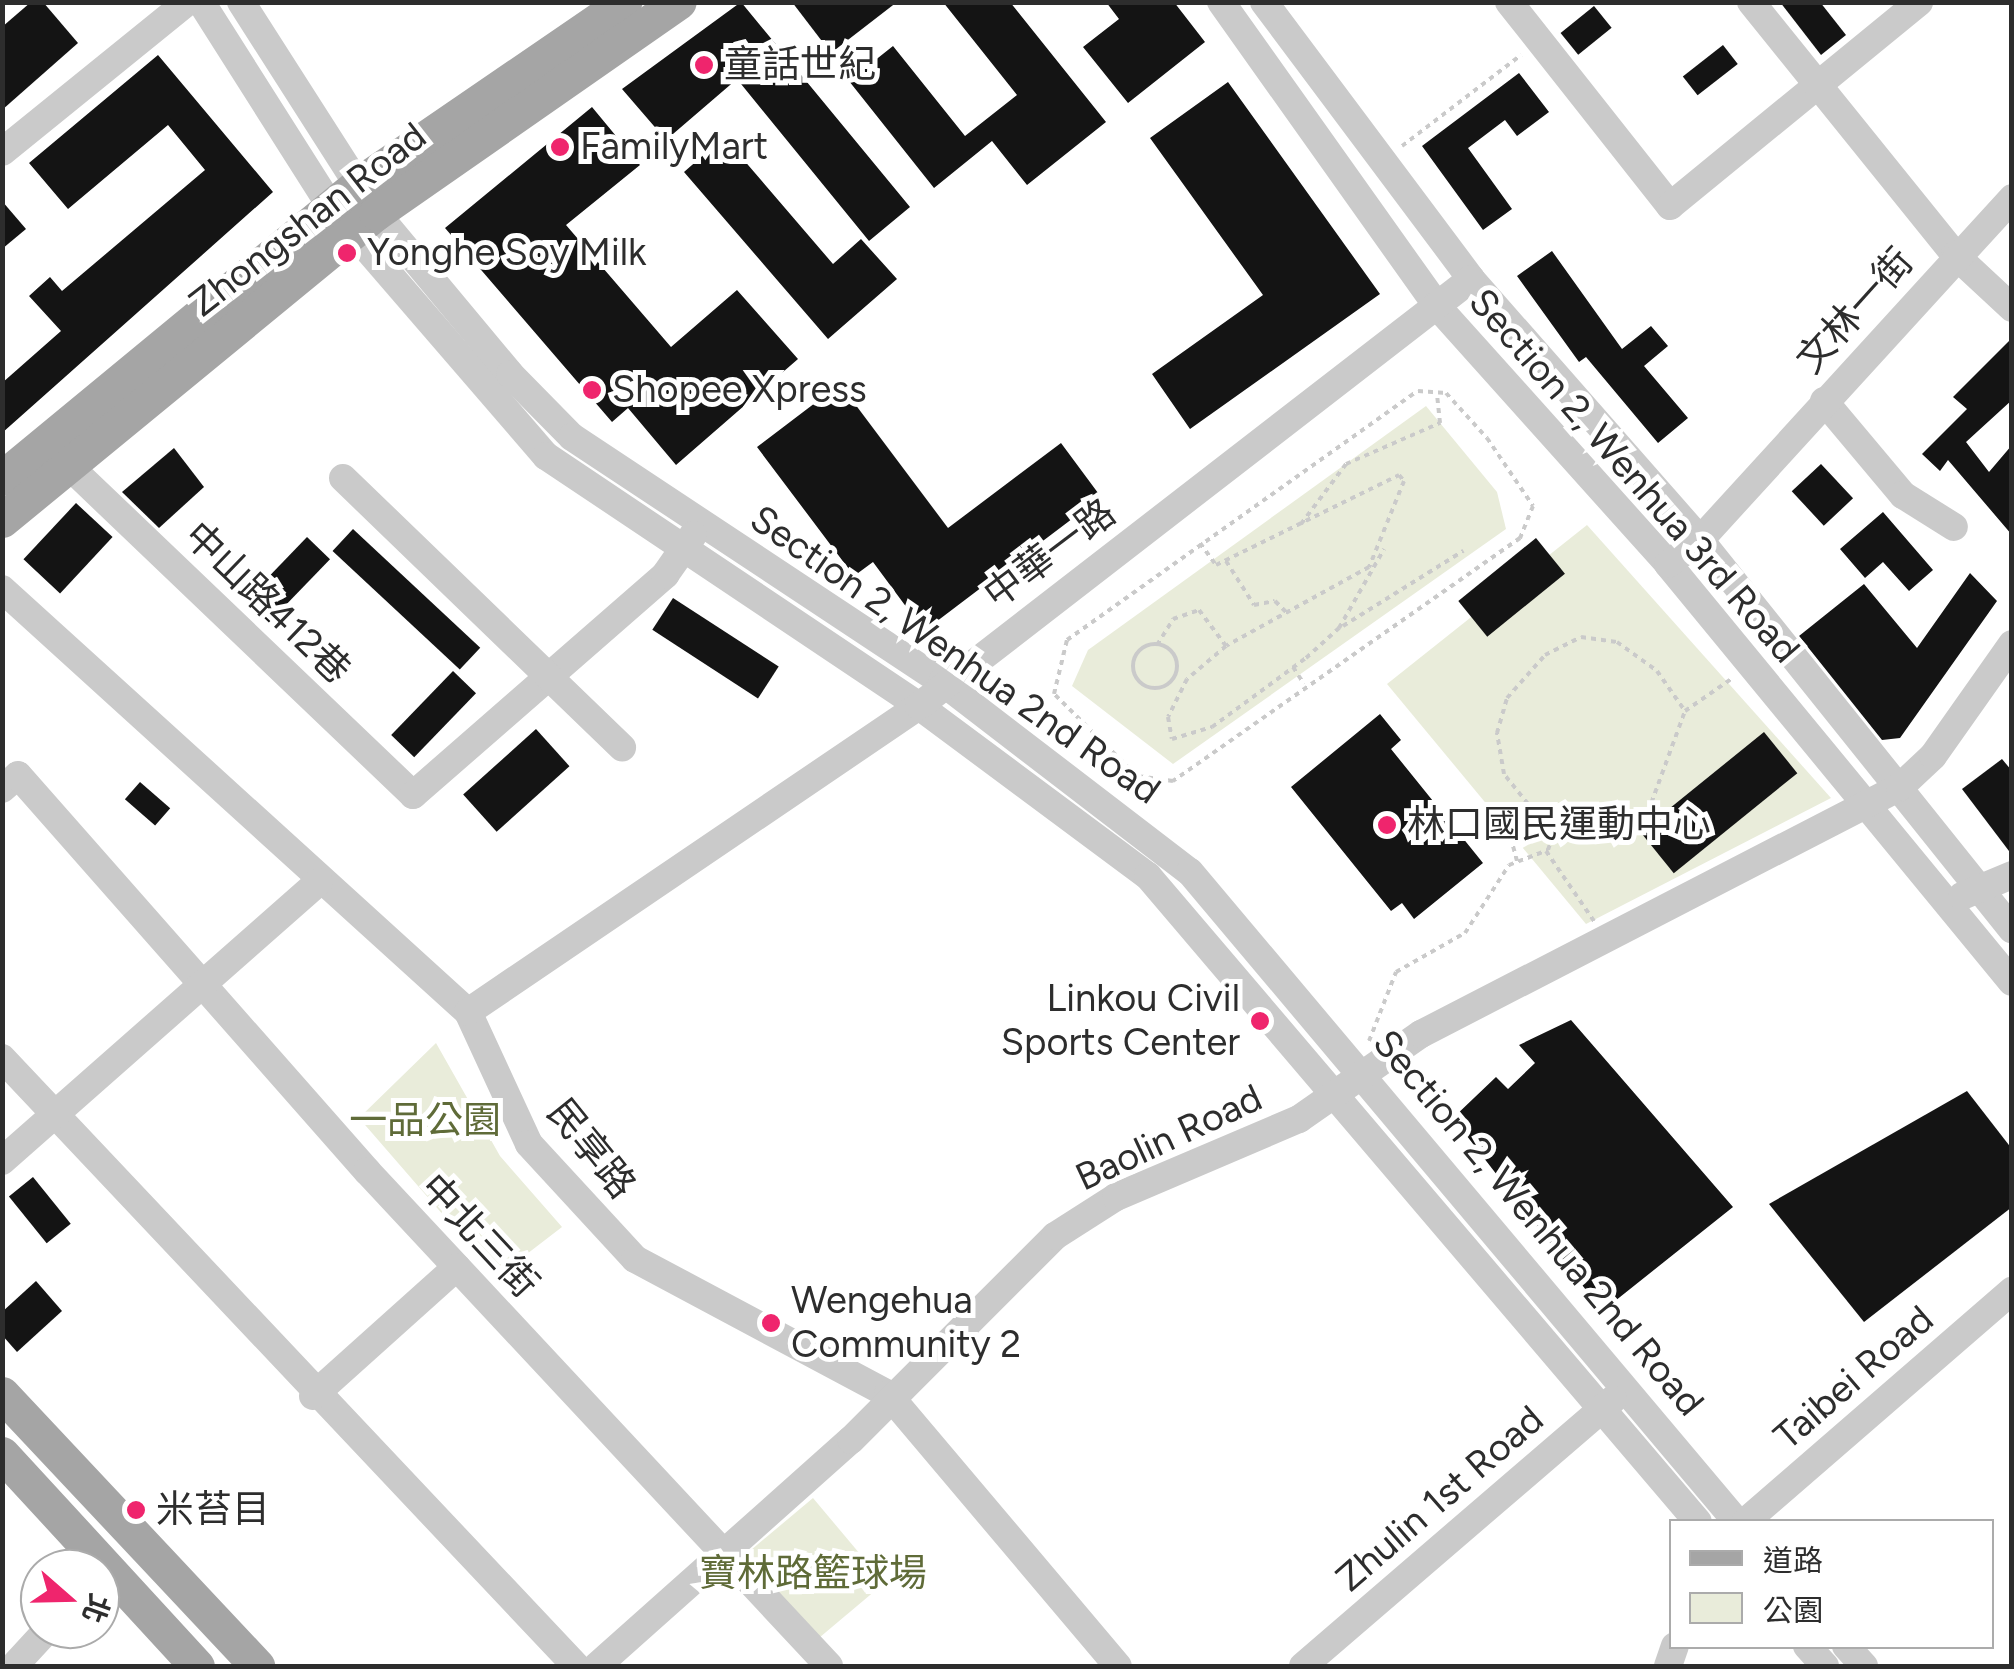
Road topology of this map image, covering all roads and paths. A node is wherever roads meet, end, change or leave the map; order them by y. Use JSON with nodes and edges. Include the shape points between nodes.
{"nodes":[{"id":1,"x":187,"y":2,"type":"edge"},
{"id":2,"x":201,"y":2,"type":"edge"},
{"id":3,"x":241,"y":2,"type":"edge"},
{"id":4,"x":624,"y":2,"type":"edge"},
{"id":5,"x":678,"y":2,"type":"edge"},
{"id":6,"x":1221,"y":2,"type":"edge"},
{"id":7,"x":1264,"y":2,"type":"edge"},
{"id":8,"x":1509,"y":2,"type":"edge"},
{"id":9,"x":1751,"y":2,"type":"edge"},
{"id":10,"x":1919,"y":2,"type":"edge"},
{"id":11,"x":1540,"y":41,"type":"junction"},
{"id":12,"x":1820,"y":88,"type":"junction"},
{"id":13,"x":2,"y":152,"type":"edge"},
{"id":14,"x":1382,"y":161,"type":"junction"},
{"id":15,"x":2012,"y":198,"type":"edge"},
{"id":16,"x":354,"y":210,"type":"junction"},
{"id":17,"x":1955,"y":255,"type":"junction"},
{"id":18,"x":1471,"y":279,"type":"junction"},
{"id":19,"x":1436,"y":305,"type":"junction"},
{"id":20,"x":2012,"y":308,"type":"edge"},
{"id":21,"x":1437,"y":392,"type":"junction"},
{"id":22,"x":1824,"y":402,"type":"junction"},
{"id":23,"x":69,"y":466,"type":"junction"},
{"id":24,"x":2,"y":478,"type":"edge"},
{"id":25,"x":343,"y":478,"type":"dead end"},
{"id":26,"x":2,"y":520,"type":"edge"},
{"id":27,"x":700,"y":524,"type":"junction"},
{"id":28,"x":1300,"y":524,"type":"junction"},
{"id":29,"x":1954,"y":527,"type":"dead end"},
{"id":30,"x":1700,"y":540,"type":"junction"},
{"id":31,"x":1200,"y":543,"type":"junction"},
{"id":32,"x":1384,"y":549,"type":"junction"},
{"id":33,"x":683,"y":550,"type":"junction"},
{"id":34,"x":1463,"y":550,"type":"dead end"},
{"id":35,"x":1226,"y":560,"type":"junction"},
{"id":36,"x":1668,"y":564,"type":"junction"},
{"id":37,"x":2,"y":589,"type":"edge"},
{"id":38,"x":1286,"y":614,"type":"junction"},
{"id":39,"x":1339,"y":628,"type":"junction"},
{"id":40,"x":2012,"y":644,"type":"edge"},
{"id":41,"x":1157,"y":645,"type":"junction"},
{"id":42,"x":1226,"y":646,"type":"junction"},
{"id":43,"x":1752,"y":666,"type":"junction"},
{"id":44,"x":1293,"y":667,"type":"junction"},
{"id":45,"x":550,"y":675,"type":"junction"},
{"id":46,"x":942,"y":682,"type":"junction"},
{"id":47,"x":1305,"y":684,"type":"junction"},
{"id":48,"x":919,"y":706,"type":"junction"},
{"id":49,"x":1685,"y":711,"type":"junction"},
{"id":50,"x":622,"y":747,"type":"dead end"},
{"id":51,"x":1900,"y":787,"type":"junction"},
{"id":52,"x":2,"y":789,"type":"edge"},
{"id":53,"x":1864,"y":803,"type":"junction"},
{"id":54,"x":1553,"y":835,"type":"junction"},
{"id":55,"x":1546,"y":851,"type":"junction"},
{"id":56,"x":1518,"y":862,"type":"junction"},
{"id":57,"x":2012,"y":875,"type":"edge"},
{"id":58,"x":318,"y":882,"type":"junction"},
{"id":59,"x":1978,"y":887,"type":"junction"},
{"id":60,"x":1947,"y":904,"type":"junction"},
{"id":61,"x":2012,"y":930,"type":"edge"},
{"id":62,"x":1581,"y":936,"type":"dead end"},
{"id":63,"x":201,"y":982,"type":"junction"},
{"id":64,"x":2012,"y":982,"type":"edge"},
{"id":65,"x":468,"y":1012,"type":"junction"},
{"id":66,"x":2,"y":1058,"type":"edge"},
{"id":67,"x":1363,"y":1069,"type":"junction"},
{"id":68,"x":1336,"y":1088,"type":"junction"},
{"id":69,"x":52,"y":1113,"type":"junction"},
{"id":70,"x":2,"y":1161,"type":"edge"},
{"id":71,"x":457,"y":1268,"type":"junction"},
{"id":72,"x":2012,"y":1291,"type":"edge"},
{"id":73,"x":1625,"y":1388,"type":"junction"},
{"id":74,"x":2,"y":1394,"type":"edge"},
{"id":75,"x":888,"y":1394,"type":"junction"},
{"id":76,"x":313,"y":1396,"type":"junction"},
{"id":77,"x":1601,"y":1410,"type":"junction"},
{"id":78,"x":2,"y":1454,"type":"edge"},
{"id":79,"x":1695,"y":1519,"type":"edge"},
{"id":80,"x":1734,"y":1519,"type":"edge"},
{"id":81,"x":1748,"y":1519,"type":"edge"},
{"id":82,"x":144,"y":1546,"type":"junction"},
{"id":83,"x":86,"y":1549,"type":"edge"},
{"id":84,"x":722,"y":1553,"type":"junction"},
{"id":85,"x":120,"y":1559,"type":"edge"},
{"id":86,"x":120,"y":1586,"type":"edge"},
{"id":87,"x":1107,"y":1663,"type":"edge"},
{"id":88,"x":197,"y":1666,"type":"edge"},
{"id":89,"x":256,"y":1666,"type":"edge"},
{"id":90,"x":576,"y":1666,"type":"edge"},
{"id":91,"x":596,"y":1666,"type":"edge"},
{"id":92,"x":829,"y":1666,"type":"edge"},
{"id":93,"x":1303,"y":1666,"type":"edge"}],
"edges":[{"from":1,"to":13,"type":"street"},
{"from":2,"to":16,"type":"street","name":"Section 2, Wenhua 2nd Road"},
{"from":3,"to":16,"type":"street","name":"Section 2, Wenhua 2nd Road"},
{"from":4,"to":16,"type":"main road","name":"Zhongshan Road"},
{"from":5,"to":16,"type":"main road","name":"Zhongshan Road"},
{"from":6,"to":19,"type":"street","name":"Section 2, Wenhua 3rd Road"},
{"from":7,"to":14,"type":"street","name":"Section 2, Wenhua 3rd Road"},
{"from":8,"to":11,"type":"street"},
{"from":9,"to":12,"type":"street","name":"文林一街"},
{"from":10,"to":12,"type":"street"},
{"from":11,"to":12,"type":"street","via":[[1670,206]]},
{"from":11,"to":14,"type":"path"},
{"from":12,"to":17,"type":"street","name":"文林一街"},
{"from":14,"to":18,"type":"street","name":"Section 2, Wenhua 3rd Road"},
{"from":15,"to":17,"type":"street"},
{"from":16,"to":23,"type":"main road","name":"Zhongshan Road"},
{"from":16,"to":24,"type":"main road","name":"Zhongshan Road"},
{"from":16,"to":27,"type":"street","name":"Section 2, Wenhua 2nd Road","via":[[572,436]]},
{"from":16,"to":33,"type":"street","name":"Section 2, Wenhua 2nd Road","via":[[546,456]]},
{"from":17,"to":20,"type":"street"},
{"from":17,"to":22,"type":"street","name":"文林一街"},
{"from":18,"to":19,"type":"street","name":"中華一路"},
{"from":18,"to":30,"type":"street","name":"Section 2, Wenhua 3rd Road"},
{"from":19,"to":36,"type":"street","name":"Section 2, Wenhua 3rd Road"},
{"from":19,"to":46,"type":"street","name":"中華一路"},
{"from":21,"to":28,"type":"path","via":[[1443,413],[1429,430],[1346,464]]},
{"from":21,"to":31,"type":"path","via":[[1418,390]]},
{"from":21,"to":47,"type":"path","via":[[1487,438],[1533,506],[1520,538]]},
{"from":22,"to":29,"type":"street","via":[[1903,495]]},
{"from":22,"to":30,"type":"street","name":"文林一街"},
{"from":23,"to":26,"type":"main road","name":"Zhongshan Road"},
{"from":23,"to":45,"type":"street","name":"中山路412巷","via":[[413,794]]},
{"from":25,"to":45,"type":"street"},
{"from":27,"to":33,"type":"street"},
{"from":27,"to":46,"type":"street","name":"Section 2, Wenhua 2nd Road"},
{"from":28,"to":32,"type":"path","via":[[1400,475],[1404,499]]},
{"from":28,"to":35,"type":"path"},
{"from":30,"to":36,"type":"street","name":"文林一街"},
{"from":30,"to":51,"type":"street","name":"Section 2, Wenhua 3rd Road"},
{"from":31,"to":35,"type":"path","via":[[1216,565]]},
{"from":31,"to":47,"type":"path","via":[[1067,640],[1054,694],[1137,776],[1173,781]]},
{"from":32,"to":38,"type":"path","via":[[1351,584]]},
{"from":32,"to":39,"type":"path"},
{"from":33,"to":45,"type":"street"},
{"from":33,"to":48,"type":"street","name":"Section 2, Wenhua 2nd Road"},
{"from":34,"to":39,"type":"path"},
{"from":35,"to":38,"type":"path","via":[[1254,605],[1274,602]]},
{"from":36,"to":43,"type":"street","name":"Section 2, Wenhua 3rd Road"},
{"from":37,"to":58,"type":"street","name":"民享路"},
{"from":38,"to":42,"type":"path"},
{"from":39,"to":44,"type":"path"},
{"from":40,"to":51,"type":"street","via":[[1933,756]]},
{"from":41,"to":41,"type":"path","via":[[1176,666],[1154,688],[1136,678],[1133,662]]},
{"from":41,"to":42,"type":"path","via":[[1172,619],[1198,610]]},
{"from":42,"to":44,"type":"path","via":[[1187,679],[1168,716],[1172,740],[1212,727]]},
{"from":43,"to":49,"type":"path"},
{"from":43,"to":53,"type":"street","name":"Section 2, Wenhua 3rd Road"},
{"from":44,"to":47,"type":"path"},
{"from":45,"to":50,"type":"street"},
{"from":46,"to":48,"type":"street","name":"中華一路"},
{"from":46,"to":67,"type":"street","name":"Section 2, Wenhua 2nd Road","via":[[1190,872]]},
{"from":48,"to":65,"type":"street","name":"中華一路"},
{"from":48,"to":68,"type":"street","name":"Section 2, Wenhua 2nd Road","via":[[1148,876]]},
{"from":49,"to":54,"type":"path","via":[[1648,812],[1616,838]]},
{"from":49,"to":54,"type":"path","via":[[1657,671],[1602,638],[1564,642],[1527,672],[1508,698],[1496,754]]},
{"from":51,"to":53,"type":"street","name":"Baolin Road"},
{"from":51,"to":59,"type":"street","name":"Section 2, Wenhua 3rd Road"},
{"from":52,"to":63,"type":"street","name":"中北三街","via":[[18,775]]},
{"from":53,"to":60,"type":"street","name":"Section 2, Wenhua 3rd Road"},
{"from":53,"to":67,"type":"street","name":"Baolin Road"},
{"from":54,"to":55,"type":"path"},
{"from":54,"to":56,"type":"path","via":[[1537,824],[1518,832],[1511,838]]},
{"from":55,"to":56,"type":"path"},
{"from":55,"to":62,"type":"path","via":[[1598,926]]},
{"from":56,"to":67,"type":"path","via":[[1500,875],[1466,933],[1396,972]]},
{"from":57,"to":59,"type":"street"},
{"from":58,"to":63,"type":"street"},
{"from":58,"to":65,"type":"street","name":"民享路"},
{"from":59,"to":60,"type":"street"},
{"from":59,"to":61,"type":"street","name":"Section 2, Wenhua 3rd Road"},
{"from":60,"to":64,"type":"street","name":"Section 2, Wenhua 3rd Road"},
{"from":63,"to":69,"type":"street"},
{"from":63,"to":71,"type":"street","name":"中北三街"},
{"from":65,"to":75,"type":"street","name":"民享路","via":[[529,1144],[635,1259]]},
{"from":66,"to":69,"type":"street"},
{"from":67,"to":68,"type":"street","name":"Baolin Road"},
{"from":67,"to":73,"type":"street","name":"Section 2, Wenhua 2nd Road"},
{"from":68,"to":75,"type":"street","name":"Baolin Road","via":[[1299,1119],[1116,1197],[1056,1236]]},
{"from":68,"to":77,"type":"street","name":"Section 2, Wenhua 2nd Road"},
{"from":69,"to":70,"type":"street"},
{"from":69,"to":76,"type":"street"},
{"from":71,"to":76,"type":"street"},
{"from":71,"to":84,"type":"street","name":"中北三街"},
{"from":72,"to":81,"type":"street","name":"Taibei Road"},
{"from":73,"to":77,"type":"street","name":"Zhulin 1st Road"},
{"from":73,"to":80,"type":"street","name":"Section 2, Wenhua 2nd Road"},
{"from":74,"to":82,"type":"main road"},
{"from":75,"to":84,"type":"street","name":"Baolin Road","via":[[851,1440]]},
{"from":75,"to":87,"type":"street","name":"民享路"},
{"from":76,"to":90,"type":"street"},
{"from":77,"to":79,"type":"street","name":"Section 2, Wenhua 2nd Road"},
{"from":77,"to":93,"type":"street","name":"Zhulin 1st Road"},
{"from":78,"to":83,"type":"main road"},
{"from":82,"to":85,"type":"street"},
{"from":82,"to":89,"type":"main road"},
{"from":84,"to":91,"type":"street","name":"Baolin Road"},
{"from":84,"to":92,"type":"street","name":"中北三街"},
{"from":86,"to":88,"type":"main road"}]}
